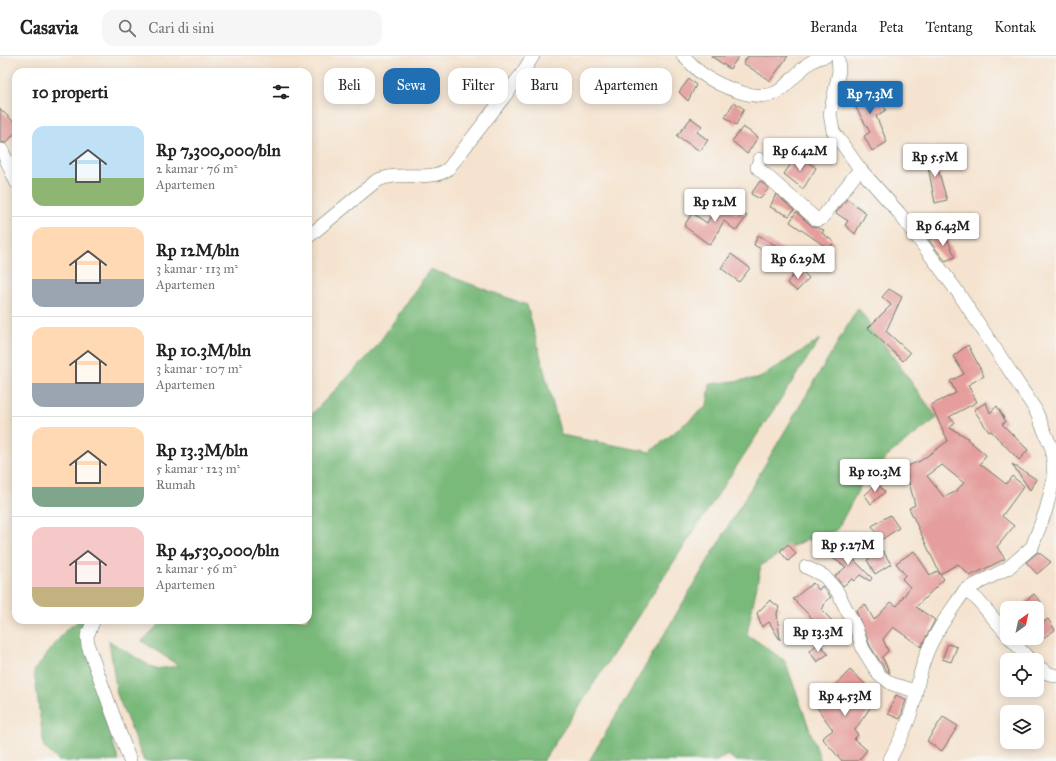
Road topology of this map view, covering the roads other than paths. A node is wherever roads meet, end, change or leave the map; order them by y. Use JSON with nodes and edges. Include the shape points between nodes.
{"nodes":[{"id":1,"x":533,"y":56,"type":"edge"},
{"id":2,"x":683,"y":56,"type":"edge"},
{"id":3,"x":826,"y":56,"type":"edge"},
{"id":4,"x":838,"y":56,"type":"edge"},
{"id":5,"x":2,"y":150,"type":"dead end"},
{"id":6,"x":760,"y":159,"type":"dead end"},
{"id":7,"x":860,"y":169,"type":"junction"},
{"id":8,"x":12,"y":173,"type":"edge"},
{"id":9,"x":312,"y":234,"type":"edge"},
{"id":10,"x":806,"y":567,"type":"dead end"},
{"id":11,"x":965,"y":590,"type":"junction"},
{"id":12,"x":92,"y":624,"type":"edge"},
{"id":13,"x":1000,"y":626,"type":"edge"},
{"id":14,"x":1016,"y":645,"type":"edge"},
{"id":15,"x":1024,"y":653,"type":"edge"},
{"id":16,"x":1044,"y":671,"type":"edge"},
{"id":17,"x":1056,"y":676,"type":"edge"},
{"id":18,"x":915,"y":691,"type":"junction"},
{"id":19,"x":130,"y":761,"type":"edge"},
{"id":20,"x":889,"y":761,"type":"edge"}],
"edges":[{"from":1,"to":9,"type":"street","via":[[448,169],[428,175],[386,176],[376,181]]},
{"from":2,"to":3,"type":"street","via":[[701,73],[740,93],[756,96],[779,91],[812,61]]},
{"from":4,"to":7,"type":"street","via":[[839,71],[830,122],[833,131]]},
{"from":5,"to":8,"type":"street"},
{"from":6,"to":7,"type":"street","via":[[757,167],[817,220],[821,219]]},
{"from":7,"to":11,"type":"street","via":[[899,213],[957,291],[1036,409],[1052,449],[1054,478],[1046,510],[1032,547],[1008,568]]},
{"from":10,"to":18,"type":"street","via":[[824,576],[837,591],[863,648],[879,675],[892,684]]},
{"from":11,"to":13,"type":"street","via":[[977,599]]},
{"from":11,"to":18,"type":"street","via":[[939,628]]},
{"from":12,"to":19,"type":"street","via":[[87,636],[88,646]]},
{"from":14,"to":15,"type":"street"},
{"from":16,"to":17,"type":"street"},
{"from":18,"to":20,"type":"street","via":[[906,724]]}]}
